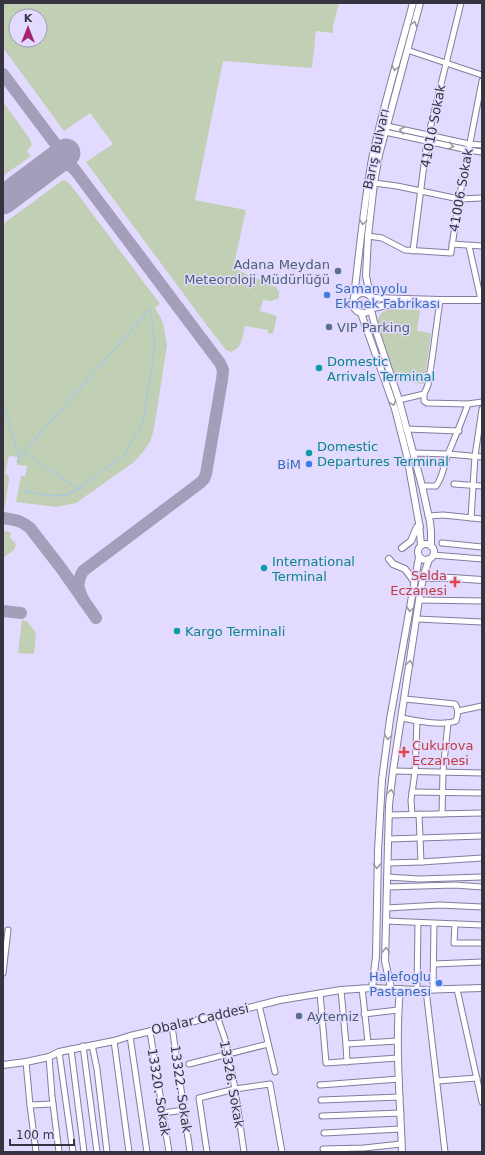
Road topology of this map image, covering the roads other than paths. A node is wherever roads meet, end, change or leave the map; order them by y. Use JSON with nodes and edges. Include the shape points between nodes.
{"nodes":[{"id":1,"x":413,"y":3,"type":"edge"},
{"id":2,"x":420,"y":3,"type":"edge"},
{"id":3,"x":461,"y":3,"type":"edge"},
{"id":4,"x":404,"y":49,"type":"junction"},
{"id":5,"x":446,"y":62,"type":"junction"},
{"id":6,"x":482,"y":75,"type":"edge"},
{"id":7,"x":482,"y":84,"type":"edge"},
{"id":8,"x":385,"y":129,"type":"junction"},
{"id":9,"x":428,"y":138,"type":"junction"},
{"id":10,"x":469,"y":144,"type":"junction"},
{"id":11,"x":482,"y":145,"type":"edge"},
{"id":12,"x":468,"y":150,"type":"junction"},
{"id":13,"x":482,"y":152,"type":"edge"},
{"id":14,"x":374,"y":183,"type":"junction"},
{"id":15,"x":420,"y":191,"type":"junction"},
{"id":16,"x":482,"y":198,"type":"edge"},
{"id":17,"x":459,"y":199,"type":"junction"},
{"id":18,"x":369,"y":203,"type":"junction"},
{"id":19,"x":368,"y":236,"type":"junction"},
{"id":20,"x":452,"y":244,"type":"junction"},
{"id":21,"x":469,"y":246,"type":"junction"},
{"id":22,"x":482,"y":246,"type":"edge"},
{"id":23,"x":413,"y":251,"type":"junction"},
{"id":24,"x":371,"y":296,"type":"junction"},
{"id":25,"x":354,"y":298,"type":"junction"},
{"id":26,"x":417,"y":299,"type":"junction"},
{"id":27,"x":440,"y":300,"type":"junction"},
{"id":28,"x":482,"y":300,"type":"edge"},
{"id":29,"x":372,"y":309,"type":"junction"},
{"id":30,"x":362,"y":313,"type":"junction"},
{"id":31,"x":424,"y":394,"type":"junction"},
{"id":32,"x":399,"y":400,"type":"junction"},
{"id":33,"x":482,"y":402,"type":"edge"},
{"id":34,"x":468,"y":404,"type":"junction"},
{"id":35,"x":482,"y":409,"type":"edge"},
{"id":36,"x":406,"y":429,"type":"junction"},
{"id":37,"x":459,"y":430,"type":"junction"},
{"id":38,"x":413,"y":453,"type":"junction"},
{"id":39,"x":448,"y":454,"type":"junction"},
{"id":40,"x":475,"y":456,"type":"junction"},
{"id":41,"x":482,"y":457,"type":"edge"},
{"id":42,"x":454,"y":484,"type":"dead end"},
{"id":43,"x":473,"y":485,"type":"junction"},
{"id":44,"x":422,"y":486,"type":"junction"},
{"id":45,"x":482,"y":486,"type":"edge"},
{"id":46,"x":428,"y":516,"type":"junction"},
{"id":47,"x":471,"y":518,"type":"junction"},
{"id":48,"x":482,"y":519,"type":"edge"},
{"id":49,"x":420,"y":526,"type":"junction"},
{"id":50,"x":442,"y":543,"type":"dead end"},
{"id":51,"x":422,"y":545,"type":"junction"},
{"id":52,"x":431,"y":546,"type":"junction"},
{"id":53,"x":482,"y":547,"type":"edge"},
{"id":54,"x":402,"y":548,"type":"dead end"},
{"id":55,"x":419,"y":557,"type":"junction"},
{"id":56,"x":431,"y":557,"type":"junction"},
{"id":57,"x":389,"y":559,"type":"dead end"},
{"id":58,"x":482,"y":559,"type":"edge"},
{"id":59,"x":423,"y":578,"type":"junction"},
{"id":60,"x":482,"y":580,"type":"edge"},
{"id":61,"x":414,"y":581,"type":"junction"},
{"id":62,"x":419,"y":600,"type":"junction"},
{"id":63,"x":482,"y":601,"type":"edge"},
{"id":64,"x":417,"y":619,"type":"junction"},
{"id":65,"x":482,"y":622,"type":"edge"},
{"id":66,"x":405,"y":699,"type":"junction"},
{"id":67,"x":482,"y":706,"type":"edge"},
{"id":68,"x":458,"y":711,"type":"junction"},
{"id":69,"x":402,"y":718,"type":"junction"},
{"id":70,"x":417,"y":721,"type":"junction"},
{"id":71,"x":448,"y":723,"type":"junction"},
{"id":72,"x":393,"y":771,"type":"junction"},
{"id":73,"x":415,"y":772,"type":"junction"},
{"id":74,"x":443,"y":772,"type":"junction"},
{"id":75,"x":482,"y":773,"type":"edge"},
{"id":76,"x":412,"y":792,"type":"junction"},
{"id":77,"x":442,"y":793,"type":"junction"},
{"id":78,"x":482,"y":793,"type":"edge"},
{"id":79,"x":482,"y":813,"type":"edge"},
{"id":80,"x":412,"y":814,"type":"junction"},
{"id":81,"x":419,"y":814,"type":"junction"},
{"id":82,"x":442,"y":814,"type":"junction"},
{"id":83,"x":389,"y":815,"type":"junction"},
{"id":84,"x":482,"y":836,"type":"edge"},
{"id":85,"x":419,"y":838,"type":"junction"},
{"id":86,"x":388,"y":839,"type":"junction"},
{"id":87,"x":482,"y":858,"type":"edge"},
{"id":88,"x":421,"y":862,"type":"junction"},
{"id":89,"x":388,"y":863,"type":"junction"},
{"id":90,"x":388,"y":877,"type":"junction"},
{"id":91,"x":482,"y":877,"type":"edge"},
{"id":92,"x":482,"y":887,"type":"edge"},
{"id":93,"x":387,"y":888,"type":"junction"},
{"id":94,"x":482,"y":907,"type":"edge"},
{"id":95,"x":387,"y":908,"type":"junction"},
{"id":96,"x":386,"y":921,"type":"junction"},
{"id":97,"x":418,"y":923,"type":"junction"},
{"id":98,"x":434,"y":924,"type":"junction"},
{"id":99,"x":455,"y":924,"type":"junction"},
{"id":100,"x":482,"y":925,"type":"edge"},
{"id":101,"x":8,"y":930,"type":"dead end"},
{"id":102,"x":482,"y":943,"type":"edge"},
{"id":103,"x":482,"y":962,"type":"edge"},
{"id":104,"x":434,"y":964,"type":"junction"},
{"id":105,"x":3,"y":973,"type":"edge"},
{"id":106,"x":362,"y":988,"type":"junction"},
{"id":107,"x":372,"y":988,"type":"junction"},
{"id":108,"x":392,"y":988,"type":"junction"},
{"id":109,"x":482,"y":988,"type":"edge"},
{"id":110,"x":400,"y":989,"type":"junction"},
{"id":111,"x":457,"y":989,"type":"junction"},
{"id":112,"x":340,"y":990,"type":"junction"},
{"id":113,"x":417,"y":990,"type":"junction"},
{"id":114,"x":426,"y":990,"type":"junction"},
{"id":115,"x":433,"y":990,"type":"junction"},
{"id":116,"x":320,"y":993,"type":"junction"},
{"id":117,"x":259,"y":1005,"type":"junction"},
{"id":118,"x":398,"y":1010,"type":"junction"},
{"id":119,"x":364,"y":1014,"type":"junction"},
{"id":120,"x":217,"y":1016,"type":"junction"},
{"id":121,"x":172,"y":1026,"type":"junction"},
{"id":122,"x":150,"y":1031,"type":"junction"},
{"id":123,"x":130,"y":1036,"type":"junction"},
{"id":124,"x":114,"y":1041,"type":"junction"},
{"id":125,"x":398,"y":1041,"type":"junction"},
{"id":126,"x":368,"y":1042,"type":"junction"},
{"id":127,"x":92,"y":1044,"type":"junction"},
{"id":128,"x":268,"y":1044,"type":"junction"},
{"id":129,"x":346,"y":1044,"type":"junction"},
{"id":130,"x":83,"y":1046,"type":"junction"},
{"id":131,"x":71,"y":1049,"type":"junction"},
{"id":132,"x":59,"y":1052,"type":"junction"},
{"id":133,"x":228,"y":1054,"type":"junction"},
{"id":134,"x":49,"y":1057,"type":"junction"},
{"id":135,"x":398,"y":1058,"type":"junction"},
{"id":136,"x":26,"y":1062,"type":"junction"},
{"id":137,"x":347,"y":1062,"type":"junction"},
{"id":138,"x":189,"y":1064,"type":"dead end"},
{"id":139,"x":3,"y":1065,"type":"edge"},
{"id":140,"x":275,"y":1072,"type":"dead end"},
{"id":141,"x":477,"y":1078,"type":"junction"},
{"id":142,"x":399,"y":1079,"type":"junction"},
{"id":143,"x":437,"y":1081,"type":"junction"},
{"id":144,"x":320,"y":1085,"type":"dead end"},
{"id":145,"x":235,"y":1089,"type":"junction"},
{"id":146,"x":400,"y":1097,"type":"junction"},
{"id":147,"x":321,"y":1100,"type":"dead end"},
{"id":148,"x":482,"y":1102,"type":"edge"},
{"id":149,"x":53,"y":1104,"type":"junction"},
{"id":150,"x":30,"y":1105,"type":"junction"},
{"id":151,"x":184,"y":1110,"type":"junction"},
{"id":152,"x":163,"y":1113,"type":"junction"},
{"id":153,"x":401,"y":1113,"type":"junction"},
{"id":154,"x":322,"y":1116,"type":"dead end"},
{"id":155,"x":401,"y":1129,"type":"junction"},
{"id":156,"x":324,"y":1133,"type":"dead end"},
{"id":157,"x":401,"y":1144,"type":"junction"},
{"id":158,"x":323,"y":1149,"type":"dead end"},
{"id":159,"x":330,"y":1150,"type":"edge"},
{"id":160,"x":346,"y":1150,"type":"edge"},
{"id":161,"x":364,"y":1150,"type":"edge"},
{"id":162,"x":36,"y":1152,"type":"edge"},
{"id":163,"x":59,"y":1152,"type":"edge"},
{"id":164,"x":73,"y":1152,"type":"edge"},
{"id":165,"x":84,"y":1152,"type":"edge"},
{"id":166,"x":97,"y":1152,"type":"edge"},
{"id":167,"x":107,"y":1152,"type":"edge"},
{"id":168,"x":129,"y":1152,"type":"edge"},
{"id":169,"x":147,"y":1152,"type":"edge"},
{"id":170,"x":169,"y":1152,"type":"edge"},
{"id":171,"x":190,"y":1152,"type":"edge"},
{"id":172,"x":208,"y":1152,"type":"edge"},
{"id":173,"x":244,"y":1152,"type":"edge"},
{"id":174,"x":282,"y":1152,"type":"edge"},
{"id":175,"x":402,"y":1152,"type":"edge"},
{"id":176,"x":445,"y":1152,"type":"edge"}],
"edges":[{"from":1,"to":4,"type":"main road","name":"Barış Bulvarı"},
{"from":4,"to":2,"type":"main road","name":"Barış Bulvarı","one_way":true},
{"from":3,"to":5,"type":"street","name":"41010 Sokak"},
{"from":4,"to":5,"type":"street"},
{"from":4,"to":8,"type":"main road","name":"Barış Bulvarı"},
{"from":5,"to":6,"type":"street"},
{"from":5,"to":9,"type":"street","name":"41010 Sokak"},
{"from":7,"to":10,"type":"street","name":"41006 Sokak"},
{"from":8,"to":9,"type":"street"},
{"from":8,"to":14,"type":"main road","name":"Barış Bulvarı"},
{"from":8,"to":18,"type":"main road","name":"Barış Bulvarı","via":[[372,159]]},
{"from":9,"to":10,"type":"street"},
{"from":9,"to":12,"type":"street","one_way":true},
{"from":9,"to":15,"type":"street","name":"41010 Sokak"},
{"from":10,"to":11,"type":"street"},
{"from":10,"to":12,"type":"street","name":"41006 Sokak"},
{"from":12,"to":13,"type":"street"},
{"from":12,"to":17,"type":"street","name":"41006 Sokak"},
{"from":14,"to":15,"type":"street"},
{"from":14,"to":18,"type":"main road","name":"Barış Bulvarı"},
{"from":15,"to":17,"type":"street"},
{"from":15,"to":23,"type":"street","name":"41010 Sokak"},
{"from":16,"to":17,"type":"street"},
{"from":17,"to":20,"type":"street","name":"41006 Sokak"},
{"from":18,"to":19,"type":"main road","name":"Barış Bulvarı"},
{"from":18,"to":25,"type":"main road","name":"Barış Bulvarı","one_way":true},
{"from":19,"to":23,"type":"street","via":[[382,238],[405,250]]},
{"from":19,"to":24,"type":"main road","name":"Barış Bulvarı","via":[[366,276]]},
{"from":20,"to":21,"type":"street"},
{"from":20,"to":23,"type":"street","name":"41006 Sokak","via":[[451,253]]},
{"from":21,"to":22,"type":"street"},
{"from":21,"to":28,"type":"street","name":"41006 Sokak"},
{"from":24,"to":25,"type":"main road","via":[[361,293]]},
{"from":24,"to":26,"type":"main road"},
{"from":24,"to":29,"type":"main road","name":"Barış Bulvarı","via":[[374,301]]},
{"from":25,"to":30,"type":"main road","via":[[353,307]]},
{"from":26,"to":27,"type":"main road"},
{"from":26,"to":29,"type":"main road"},
{"from":27,"to":28,"type":"main road"},
{"from":27,"to":31,"type":"street","via":[[429,378]]},
{"from":29,"to":30,"type":"main road"},
{"from":29,"to":32,"type":"main road","name":"Barış Bulvarı","via":[[377,334]]},
{"from":30,"to":49,"type":"main road","one_way":true,"via":[[394,409]]},
{"from":31,"to":32,"type":"street"},
{"from":31,"to":34,"type":"street","via":[[427,403]]},
{"from":32,"to":36,"type":"main road","name":"Barış Bulvarı"},
{"from":33,"to":34,"type":"street"},
{"from":34,"to":37,"type":"street"},
{"from":35,"to":40,"type":"street"},
{"from":36,"to":37,"type":"street"},
{"from":36,"to":38,"type":"main road","name":"Barış Bulvarı"},
{"from":37,"to":39,"type":"street"},
{"from":38,"to":39,"type":"street"},
{"from":38,"to":44,"type":"main road","name":"Barış Bulvarı"},
{"from":39,"to":40,"type":"street"},
{"from":39,"to":44,"type":"street","via":[[436,486]]},
{"from":40,"to":41,"type":"street"},
{"from":40,"to":43,"type":"street"},
{"from":42,"to":43,"type":"street"},
{"from":43,"to":45,"type":"street"},
{"from":43,"to":47,"type":"street"},
{"from":44,"to":46,"type":"main road","name":"Barış Bulvarı"},
{"from":46,"to":47,"type":"street"},
{"from":46,"to":52,"type":"main road","name":"Barış Bulvarı"},
{"from":47,"to":48,"type":"street"},
{"from":49,"to":51,"type":"main road"},
{"from":49,"to":54,"type":"main road","via":[[417,527],[411,541]]},
{"from":50,"to":53,"type":"street"},
{"from":51,"to":52,"type":"main road"},
{"from":51,"to":55,"type":"main road","via":[[418,550]]},
{"from":52,"to":56,"type":"main road","via":[[434,550]]},
{"from":55,"to":56,"type":"main road","via":[[424,560]]},
{"from":55,"to":61,"type":"main road"},
{"from":56,"to":58,"type":"street"},
{"from":56,"to":59,"type":"main road"},
{"from":57,"to":61,"type":"main road","via":[[393,564],[405,569]]},
{"from":59,"to":60,"type":"main road"},
{"from":59,"to":62,"type":"main road"},
{"from":61,"to":107,"type":"main road","one_way":true,"via":[[382,780],[376,957]]},
{"from":62,"to":63,"type":"street"},
{"from":62,"to":64,"type":"main road"},
{"from":64,"to":65,"type":"street"},
{"from":66,"to":64,"type":"main road","one_way":true},
{"from":66,"to":68,"type":"street","via":[[455,704]]},
{"from":66,"to":69,"type":"main road"},
{"from":67,"to":68,"type":"street"},
{"from":68,"to":71,"type":"street","via":[[456,721]]},
{"from":69,"to":70,"type":"street"},
{"from":69,"to":72,"type":"main road"},
{"from":70,"to":71,"type":"street"},
{"from":70,"to":73,"type":"street"},
{"from":71,"to":74,"type":"street"},
{"from":72,"to":73,"type":"street"},
{"from":83,"to":72,"type":"main road","one_way":true},
{"from":73,"to":74,"type":"street"},
{"from":73,"to":76,"type":"street"},
{"from":74,"to":75,"type":"street"},
{"from":74,"to":77,"type":"street"},
{"from":76,"to":77,"type":"street"},
{"from":76,"to":80,"type":"street"},
{"from":77,"to":78,"type":"street"},
{"from":77,"to":82,"type":"street"},
{"from":79,"to":82,"type":"street"},
{"from":80,"to":81,"type":"street"},
{"from":80,"to":83,"type":"street"},
{"from":81,"to":82,"type":"street"},
{"from":81,"to":85,"type":"street"},
{"from":83,"to":86,"type":"main road"},
{"from":84,"to":85,"type":"street"},
{"from":85,"to":86,"type":"street"},
{"from":85,"to":88,"type":"street"},
{"from":86,"to":89,"type":"main road"},
{"from":87,"to":88,"type":"street"},
{"from":88,"to":89,"type":"street"},
{"from":89,"to":90,"type":"main road"},
{"from":90,"to":91,"type":"street"},
{"from":90,"to":93,"type":"main road"},
{"from":92,"to":93,"type":"street","via":[[455,885]]},
{"from":93,"to":95,"type":"main road"},
{"from":94,"to":95,"type":"street","via":[[440,905]]},
{"from":95,"to":96,"type":"main road"},
{"from":96,"to":97,"type":"street"},
{"from":108,"to":96,"type":"main road","one_way":true,"via":[[385,961]]},
{"from":97,"to":98,"type":"street"},
{"from":97,"to":113,"type":"street"},
{"from":98,"to":99,"type":"street"},
{"from":98,"to":104,"type":"street"},
{"from":99,"to":100,"type":"street"},
{"from":99,"to":102,"type":"street","via":[[454,943]]},
{"from":101,"to":105,"type":"street"},
{"from":103,"to":104,"type":"street"},
{"from":104,"to":115,"type":"street"},
{"from":106,"to":107,"type":"main road","name":"Obalar Caddesi"},
{"from":106,"to":112,"type":"main road","name":"Obalar Caddesi"},
{"from":106,"to":119,"type":"street"},
{"from":107,"to":108,"type":"main road","name":"Obalar Caddesi"},
{"from":108,"to":110,"type":"main road","name":"Obalar Caddesi"},
{"from":109,"to":111,"type":"main road","name":"Obalar Caddesi"},
{"from":110,"to":113,"type":"main road","name":"Obalar Caddesi"},
{"from":110,"to":118,"type":"main road"},
{"from":111,"to":115,"type":"main road","name":"Obalar Caddesi"},
{"from":111,"to":141,"type":"street"},
{"from":112,"to":116,"type":"main road","name":"Obalar Caddesi"},
{"from":112,"to":129,"type":"street"},
{"from":113,"to":114,"type":"main road","name":"Obalar Caddesi"},
{"from":114,"to":115,"type":"main road","name":"Obalar Caddesi"},
{"from":114,"to":143,"type":"street"},
{"from":116,"to":117,"type":"main road","name":"Obalar Caddesi"},
{"from":116,"to":137,"type":"street","via":[[326,1063]]},
{"from":117,"to":120,"type":"main road","name":"Obalar Caddesi"},
{"from":117,"to":128,"type":"street"},
{"from":118,"to":119,"type":"street"},
{"from":118,"to":125,"type":"main road"},
{"from":119,"to":126,"type":"street"},
{"from":120,"to":121,"type":"main road","name":"Obalar Caddesi"},
{"from":120,"to":133,"type":"street","name":"13326. Sokak"},
{"from":121,"to":122,"type":"main road","name":"Obalar Caddesi"},
{"from":121,"to":151,"type":"street","name":"13322. Sokak"},
{"from":122,"to":123,"type":"main road","name":"Obalar Caddesi"},
{"from":122,"to":152,"type":"street","name":"13320. Sokak"},
{"from":123,"to":124,"type":"main road","name":"Obalar Caddesi"},
{"from":123,"to":169,"type":"street"},
{"from":124,"to":127,"type":"main road","name":"Obalar Caddesi"},
{"from":124,"to":168,"type":"street"},
{"from":125,"to":126,"type":"street"},
{"from":125,"to":135,"type":"main road"},
{"from":126,"to":129,"type":"street"},
{"from":127,"to":130,"type":"main road","name":"Obalar Caddesi"},
{"from":127,"to":167,"type":"street"},
{"from":128,"to":133,"type":"street"},
{"from":128,"to":140,"type":"street"},
{"from":129,"to":137,"type":"street"},
{"from":130,"to":131,"type":"main road","name":"Obalar Caddesi"},
{"from":130,"to":166,"type":"street"},
{"from":131,"to":132,"type":"main road","name":"Obalar Caddesi"},
{"from":131,"to":165,"type":"street"},
{"from":132,"to":134,"type":"main road","name":"Obalar Caddesi"},
{"from":132,"to":164,"type":"street"},
{"from":133,"to":138,"type":"street"},
{"from":133,"to":145,"type":"street","name":"13326. Sokak"},
{"from":134,"to":136,"type":"main road","name":"Obalar Caddesi"},
{"from":134,"to":149,"type":"street"},
{"from":135,"to":137,"type":"street"},
{"from":135,"to":142,"type":"main road"},
{"from":136,"to":139,"type":"main road","name":"Obalar Caddesi"},
{"from":136,"to":150,"type":"street"},
{"from":141,"to":143,"type":"street"},
{"from":141,"to":148,"type":"street"},
{"from":142,"to":144,"type":"street"},
{"from":142,"to":146,"type":"main road"},
{"from":143,"to":176,"type":"street"},
{"from":145,"to":172,"type":"street","via":[[198,1098]]},
{"from":145,"to":173,"type":"street","name":"13326. Sokak"},
{"from":145,"to":174,"type":"street","via":[[270,1084]]},
{"from":146,"to":147,"type":"street"},
{"from":146,"to":153,"type":"main road"},
{"from":149,"to":150,"type":"street"},
{"from":149,"to":163,"type":"street"},
{"from":150,"to":162,"type":"street"},
{"from":151,"to":152,"type":"street"},
{"from":151,"to":171,"type":"street","name":"13322. Sokak"},
{"from":152,"to":170,"type":"street","name":"13320. Sokak"},
{"from":153,"to":154,"type":"street"},
{"from":153,"to":155,"type":"main road"},
{"from":155,"to":156,"type":"street"},
{"from":155,"to":157,"type":"main road"},
{"from":157,"to":161,"type":"street"},
{"from":157,"to":175,"type":"main road"},
{"from":158,"to":159,"type":"street"},
{"from":159,"to":160,"type":"street"},
{"from":160,"to":161,"type":"street"}]}
